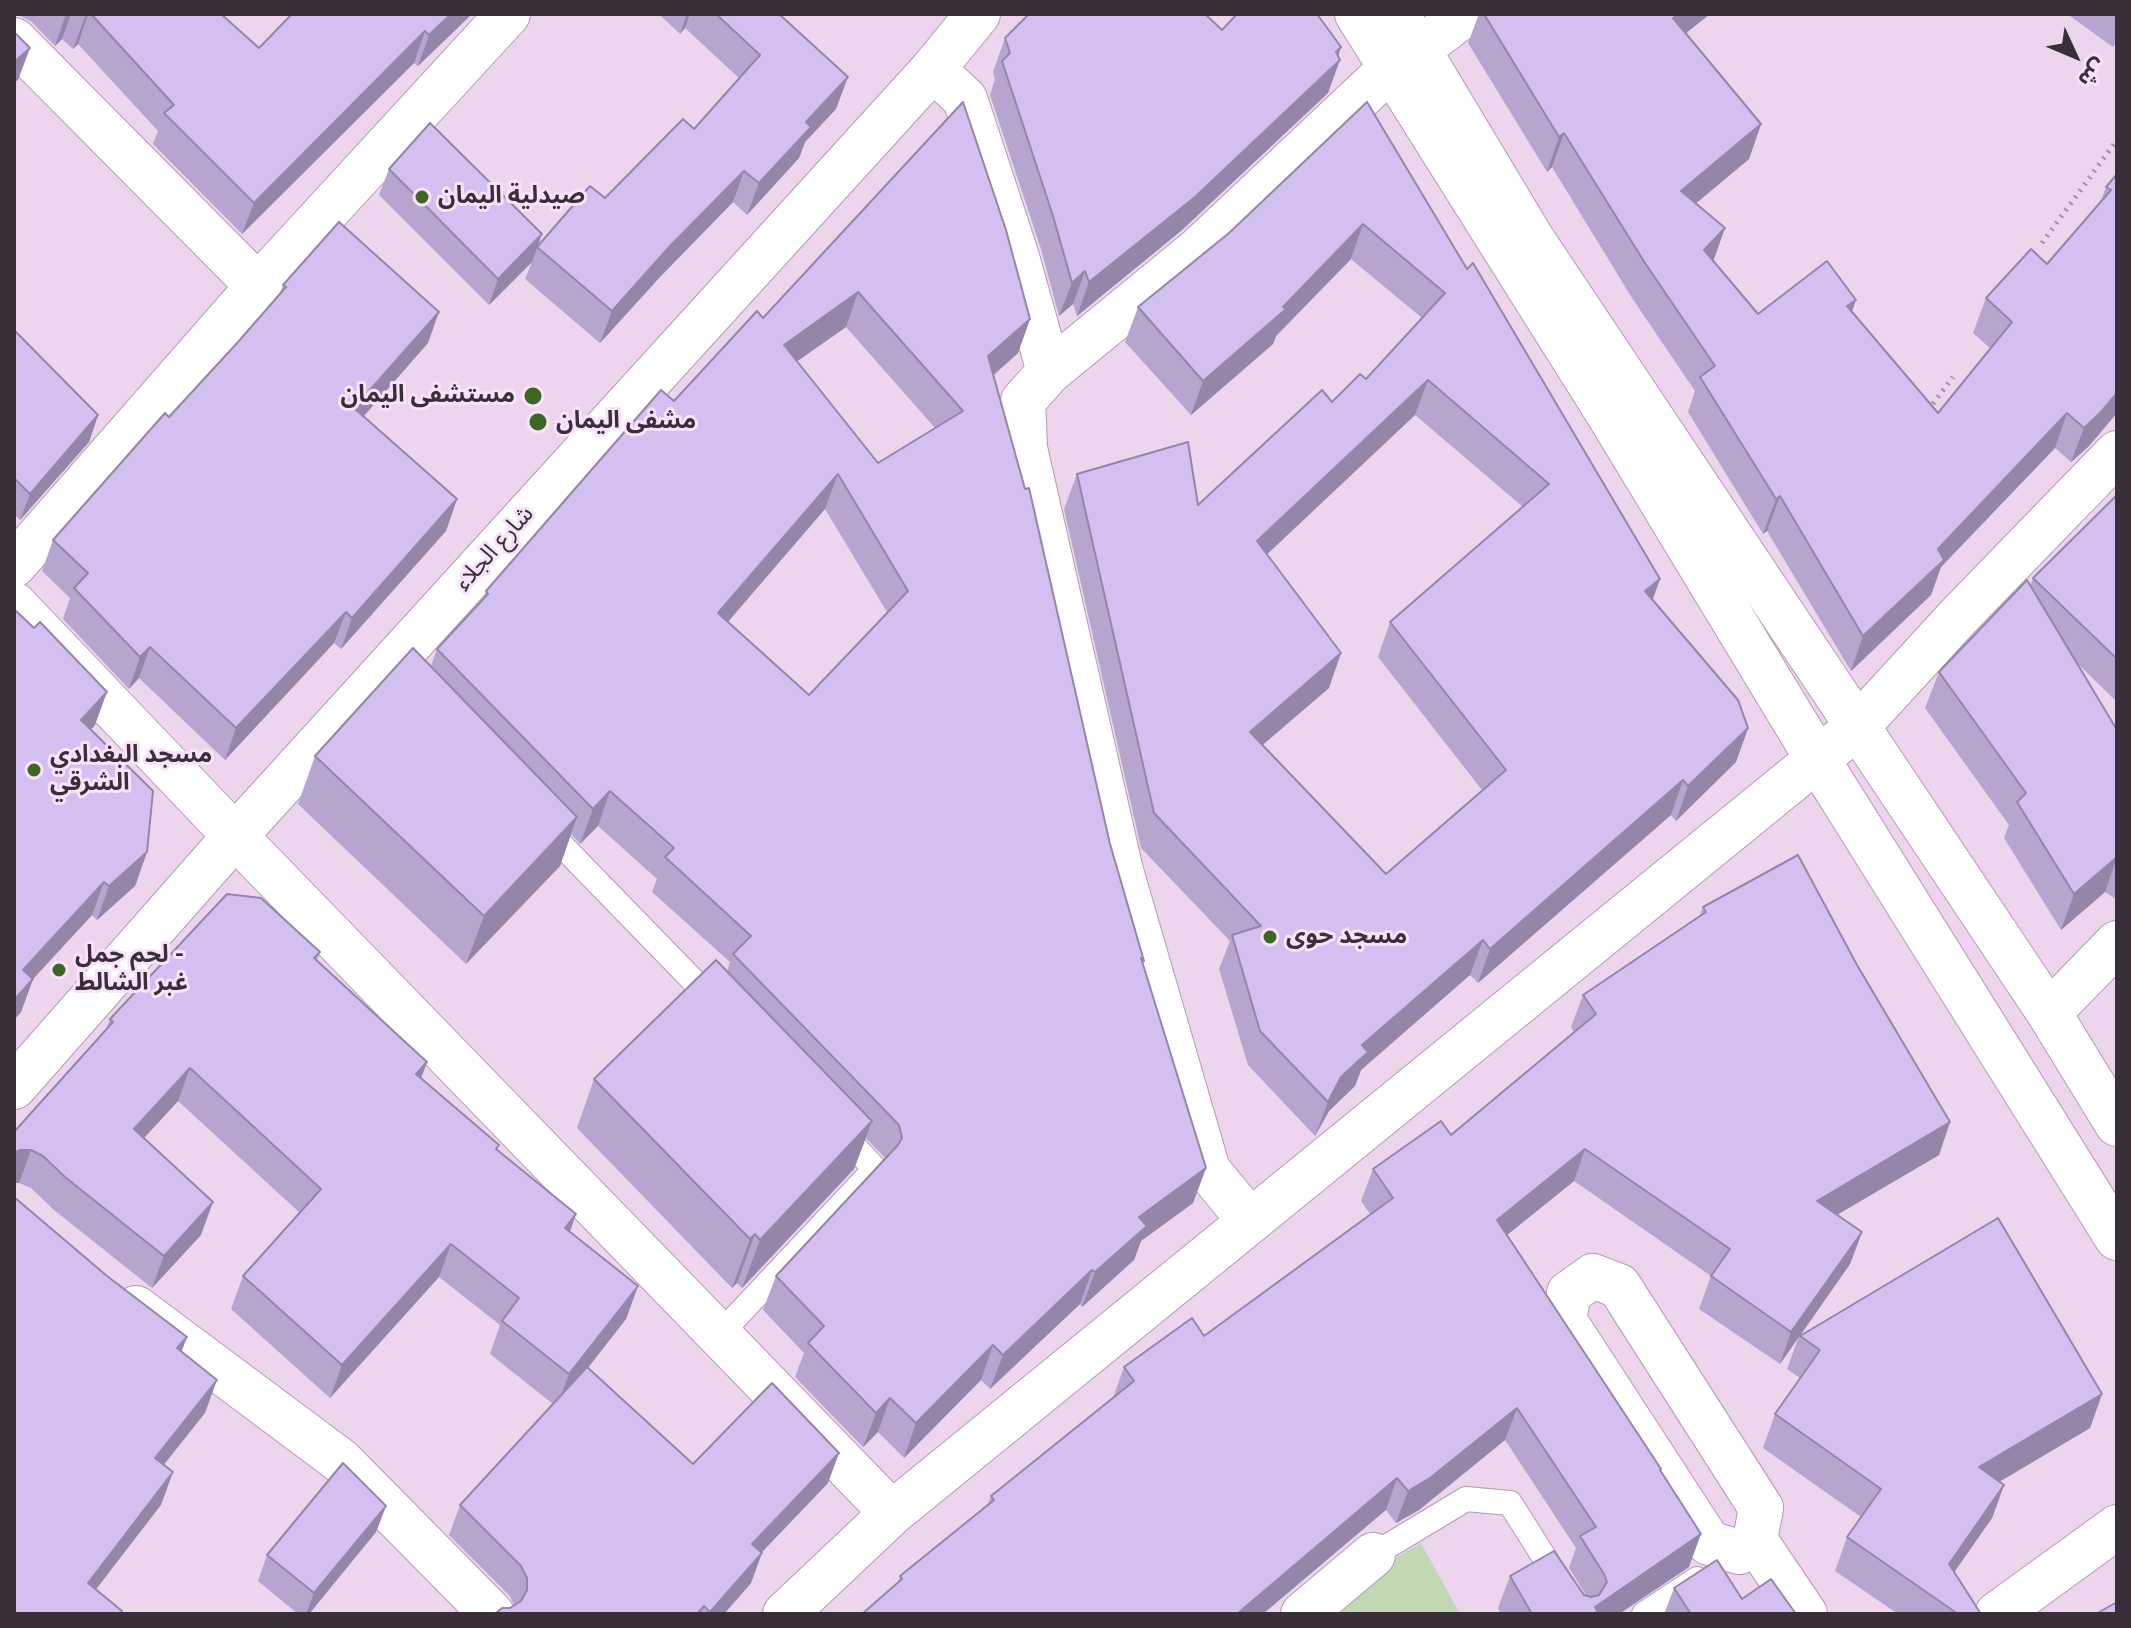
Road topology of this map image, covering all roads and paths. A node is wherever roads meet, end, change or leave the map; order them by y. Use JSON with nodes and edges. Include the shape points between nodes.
{"nodes":[{"id":1,"x":508,"y":14,"type":"edge"},
{"id":2,"x":978,"y":14,"type":"edge"},
{"id":3,"x":1357,"y":14,"type":"edge"},
{"id":4,"x":1465,"y":14,"type":"edge"},
{"id":5,"x":14,"y":40,"type":"edge"},
{"id":6,"x":1401,"y":45,"type":"edge"},
{"id":7,"x":933,"y":69,"type":"junction"},
{"id":8,"x":2117,"y":140,"type":"edge"},
{"id":9,"x":2042,"y":243,"type":"dead end"},
{"id":10,"x":258,"y":286,"type":"junction"},
{"id":11,"x":1049,"y":372,"type":"junction"},
{"id":12,"x":1953,"y":377,"type":"dead end"},
{"id":13,"x":1925,"y":414,"type":"edge"},
{"id":14,"x":2117,"y":453,"type":"edge"},
{"id":15,"x":14,"y":565,"type":"edge"},
{"id":16,"x":14,"y":604,"type":"edge"},
{"id":17,"x":1857,"y":727,"type":"junction"},
{"id":18,"x":1818,"y":760,"type":"junction"},
{"id":19,"x":532,"y":815,"type":"edge"},
{"id":20,"x":235,"y":836,"type":"junction"},
{"id":21,"x":2117,"y":943,"type":"edge"},
{"id":22,"x":2049,"y":1013,"type":"junction"},
{"id":23,"x":732,"y":1020,"type":"edge"},
{"id":24,"x":14,"y":1087,"type":"edge"},
{"id":25,"x":821,"y":1111,"type":"edge"},
{"id":26,"x":2117,"y":1124,"type":"edge"},
{"id":27,"x":1249,"y":1220,"type":"junction"},
{"id":28,"x":2117,"y":1238,"type":"edge"},
{"id":29,"x":111,"y":1289,"type":"edge"},
{"id":30,"x":719,"y":1335,"type":"junction"},
{"id":31,"x":892,"y":1513,"type":"junction"},
{"id":32,"x":2117,"y":1527,"type":"edge"},
{"id":33,"x":1747,"y":1546,"type":"junction"},
{"id":34,"x":1373,"y":1555,"type":"joint"},
{"id":35,"x":492,"y":1614,"type":"edge"},
{"id":36,"x":785,"y":1614,"type":"edge"},
{"id":37,"x":1303,"y":1614,"type":"edge"},
{"id":38,"x":1580,"y":1614,"type":"edge"},
{"id":39,"x":1644,"y":1614,"type":"edge"},
{"id":40,"x":1805,"y":1614,"type":"edge"},
{"id":41,"x":1997,"y":1614,"type":"edge"}],
"edges":[{"from":1,"to":10,"type":"street"},
{"from":2,"to":7,"type":"street","name":"شارع الجلاء"},
{"from":3,"to":6,"type":"street"},
{"from":4,"to":6,"type":"street"},
{"from":5,"to":10,"type":"street"},
{"from":6,"to":11,"type":"street","via":[[1199,249]]},
{"from":6,"to":17,"type":"street"},
{"from":6,"to":18,"type":"street","via":[[1609,415]]},
{"from":7,"to":11,"type":"street","via":[[965,99]]},
{"from":7,"to":20,"type":"street","name":"شارع الجلاء","via":[[399,678]]},
{"from":8,"to":9,"type":"path"},
{"from":10,"to":15,"type":"street"},
{"from":11,"to":27,"type":"street","via":[[1023,401],[1025,448],[1121,871],[1208,1170]]},
{"from":12,"to":13,"type":"path"},
{"from":14,"to":17,"type":"street"},
{"from":16,"to":20,"type":"street"},
{"from":17,"to":18,"type":"street"},
{"from":17,"to":22,"type":"street"},
{"from":18,"to":27,"type":"street"},
{"from":18,"to":28,"type":"street"},
{"from":19,"to":23,"type":"lane"},
{"from":20,"to":24,"type":"street","name":"شارع الجلاء"},
{"from":20,"to":30,"type":"street"},
{"from":21,"to":22,"type":"street"},
{"from":22,"to":26,"type":"street"},
{"from":25,"to":30,"type":"lane","via":[[875,1169]]},
{"from":27,"to":31,"type":"street"},
{"from":29,"to":35,"type":"street","via":[[341,1461]]},
{"from":30,"to":31,"type":"street"},
{"from":31,"to":36,"type":"street"},
{"from":32,"to":41,"type":"street"},
{"from":33,"to":33,"type":"street","via":[[1761,1508],[1619,1286],[1593,1276],[1569,1293],[1564,1320],[1709,1543]]},
{"from":33,"to":39,"type":"lane"},
{"from":33,"to":40,"type":"street"},
{"from":34,"to":37,"type":"street"},
{"from":34,"to":38,"type":"lane","via":[[1466,1499],[1510,1503]]}]}
